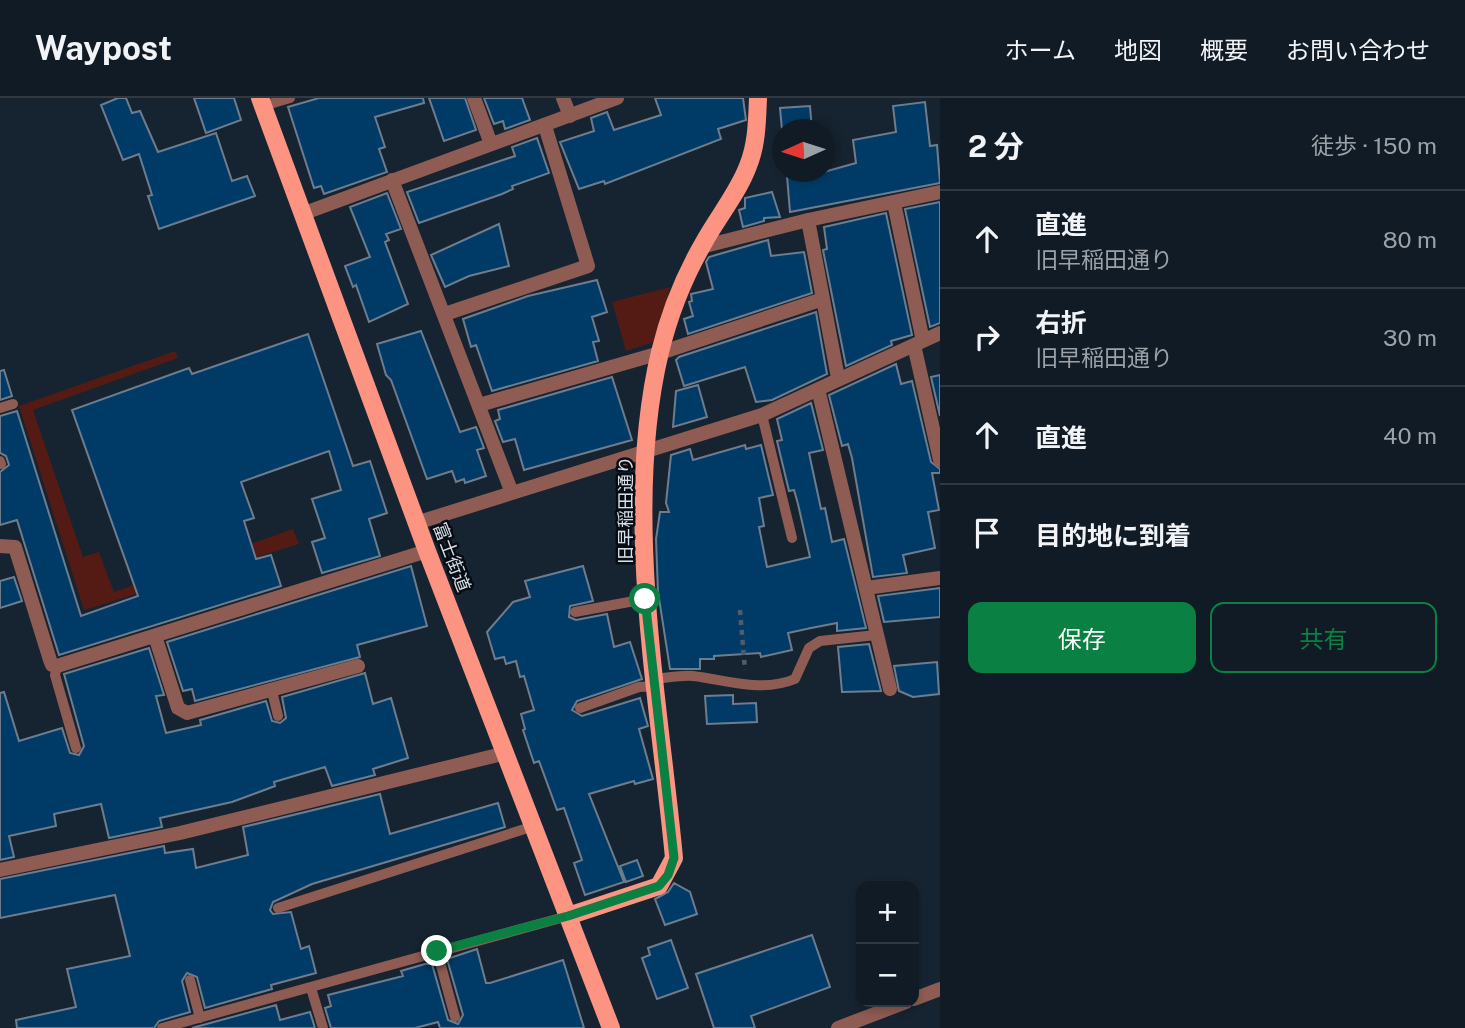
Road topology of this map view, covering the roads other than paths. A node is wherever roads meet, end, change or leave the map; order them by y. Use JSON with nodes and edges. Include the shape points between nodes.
{"nodes":[{"id":1,"x":290,"y":98,"type":"edge"},
{"id":2,"x":474,"y":98,"type":"edge"},
{"id":3,"x":563,"y":98,"type":"edge"},
{"id":4,"x":617,"y":98,"type":"edge"},
{"id":5,"x":758,"y":98,"type":"edge"},
{"id":6,"x":261,"y":102,"type":"edge"},
{"id":7,"x":569,"y":116,"type":"junction"},
{"id":8,"x":545,"y":125,"type":"junction"},
{"id":9,"x":491,"y":144,"type":"junction"},
{"id":10,"x":392,"y":180,"type":"junction"},
{"id":11,"x":940,"y":192,"type":"edge"},
{"id":12,"x":894,"y":203,"type":"junction"},
{"id":13,"x":302,"y":214,"type":"junction"},
{"id":14,"x":808,"y":219,"type":"junction"},
{"id":15,"x":701,"y":247,"type":"junction"},
{"id":16,"x":823,"y":299,"type":"junction"},
{"id":17,"x":444,"y":313,"type":"junction"},
{"id":18,"x":940,"y":333,"type":"edge"},
{"id":19,"x":919,"y":343,"type":"junction"},
{"id":20,"x":660,"y":353,"type":"junction"},
{"id":21,"x":838,"y":378,"type":"junction"},
{"id":22,"x":818,"y":389,"type":"junction"},
{"id":23,"x":13,"y":404,"type":"dead end"},
{"id":24,"x":479,"y":405,"type":"junction"},
{"id":25,"x":0,"y":408,"type":"edge"},
{"id":26,"x":762,"y":415,"type":"junction"},
{"id":27,"x":646,"y":452,"type":"junction"},
{"id":28,"x":940,"y":460,"type":"edge"},
{"id":29,"x":512,"y":493,"type":"junction"},
{"id":30,"x":416,"y":523,"type":"junction"},
{"id":31,"x":792,"y":538,"type":"dead end"},
{"id":32,"x":0,"y":546,"type":"edge"},
{"id":33,"x":427,"y":551,"type":"junction"},
{"id":34,"x":940,"y":578,"type":"edge"},
{"id":35,"x":866,"y":588,"type":"junction"},
{"id":36,"x":645,"y":599,"type":"junction"},
{"id":37,"x":575,"y":612,"type":"dead end"},
{"id":38,"x":876,"y":635,"type":"junction"},
{"id":39,"x":155,"y":636,"type":"junction"},
{"id":40,"x":57,"y":666,"type":"junction"},
{"id":41,"x":358,"y":666,"type":"dead end"},
{"id":42,"x":655,"y":682,"type":"junction"},
{"id":43,"x":890,"y":690,"type":"dead end"},
{"id":44,"x":272,"y":691,"type":"junction"},
{"id":45,"x":580,"y":708,"type":"dead end"},
{"id":46,"x":278,"y":716,"type":"dead end"},
{"id":47,"x":76,"y":748,"type":"dead end"},
{"id":48,"x":506,"y":753,"type":"junction"},
{"id":49,"x":534,"y":826,"type":"junction"},
{"id":50,"x":0,"y":870,"type":"edge"},
{"id":51,"x":278,"y":908,"type":"dead end"},
{"id":52,"x":568,"y":916,"type":"junction"},
{"id":53,"x":437,"y":951,"type":"junction"},
{"id":54,"x":190,"y":980,"type":"dead end"},
{"id":55,"x":311,"y":988,"type":"junction"},
{"id":56,"x":940,"y":989,"type":"edge"},
{"id":57,"x":919,"y":997,"type":"edge"},
{"id":58,"x":893,"y":1007,"type":"edge"},
{"id":59,"x":455,"y":1017,"type":"dead end"},
{"id":60,"x":200,"y":1018,"type":"junction"},
{"id":61,"x":162,"y":1028,"type":"edge"},
{"id":62,"x":323,"y":1028,"type":"edge"},
{"id":63,"x":611,"y":1028,"type":"edge"},
{"id":64,"x":838,"y":1028,"type":"edge"}],
"edges":[{"from":1,"to":6,"type":"lane"},
{"from":2,"to":9,"type":"street"},
{"from":3,"to":7,"type":"street"},
{"from":4,"to":7,"type":"street"},
{"from":5,"to":15,"type":"main road","name":"旧早稲田通り","via":[[757,129],[748,166]]},
{"from":6,"to":13,"type":"main road","name":"富士街道"},
{"from":7,"to":8,"type":"street"},
{"from":8,"to":9,"type":"street"},
{"from":8,"to":17,"type":"street","via":[[588,265]]},
{"from":9,"to":10,"type":"street"},
{"from":10,"to":13,"type":"street"},
{"from":10,"to":17,"type":"street"},
{"from":11,"to":12,"type":"street"},
{"from":12,"to":14,"type":"street"},
{"from":12,"to":19,"type":"street"},
{"from":13,"to":30,"type":"main road","name":"富士街道"},
{"from":14,"to":15,"type":"street"},
{"from":14,"to":16,"type":"street"},
{"from":15,"to":20,"type":"main road","name":"旧早稲田通り","via":[[678,294]]},
{"from":16,"to":20,"type":"street"},
{"from":16,"to":21,"type":"street"},
{"from":17,"to":24,"type":"street"},
{"from":18,"to":19,"type":"street"},
{"from":19,"to":21,"type":"street"},
{"from":19,"to":28,"type":"street"},
{"from":20,"to":24,"type":"street"},
{"from":20,"to":27,"type":"main road","name":"旧早稲田通り"},
{"from":21,"to":22,"type":"street"},
{"from":22,"to":26,"type":"street"},
{"from":22,"to":35,"type":"street"},
{"from":23,"to":25,"type":"lane"},
{"from":24,"to":29,"type":"street"},
{"from":26,"to":27,"type":"street"},
{"from":26,"to":31,"type":"lane"},
{"from":27,"to":29,"type":"street"},
{"from":27,"to":36,"type":"main road","name":"旧早稲田通り"},
{"from":29,"to":30,"type":"street"},
{"from":30,"to":33,"type":"main road","name":"富士街道"},
{"from":32,"to":40,"type":"street","via":[[15,547],[50,660]]},
{"from":33,"to":39,"type":"street"},
{"from":33,"to":48,"type":"main road","name":"富士街道"},
{"from":34,"to":35,"type":"street"},
{"from":35,"to":38,"type":"street"},
{"from":36,"to":37,"type":"lane"},
{"from":36,"to":42,"type":"main road","name":"旧早稲田通り"},
{"from":38,"to":42,"type":"lane","via":[[820,641],[810,648],[795,679],[783,684],[747,685],[690,676]]},
{"from":38,"to":43,"type":"street"},
{"from":39,"to":40,"type":"street"},
{"from":39,"to":44,"type":"street","via":[[181,712]]},
{"from":40,"to":47,"type":"lane","via":[[55,675]]},
{"from":41,"to":44,"type":"street"},
{"from":42,"to":45,"type":"lane"},
{"from":42,"to":52,"type":"main road","name":"旧早稲田通り","via":[[674,858],[668,875],[659,886]]},
{"from":44,"to":46,"type":"lane"},
{"from":48,"to":49,"type":"main road","name":"富士街道"},
{"from":48,"to":50,"type":"street","via":[[180,833]]},
{"from":49,"to":51,"type":"lane"},
{"from":49,"to":52,"type":"main road","name":"富士街道"},
{"from":52,"to":53,"type":"lane"},
{"from":52,"to":63,"type":"main road","name":"富士街道"},
{"from":53,"to":55,"type":"lane"},
{"from":53,"to":59,"type":"lane"},
{"from":54,"to":60,"type":"lane"},
{"from":55,"to":60,"type":"lane"},
{"from":55,"to":62,"type":"lane"},
{"from":56,"to":57,"type":"street"},
{"from":58,"to":64,"type":"street"},
{"from":60,"to":61,"type":"lane"}]}
